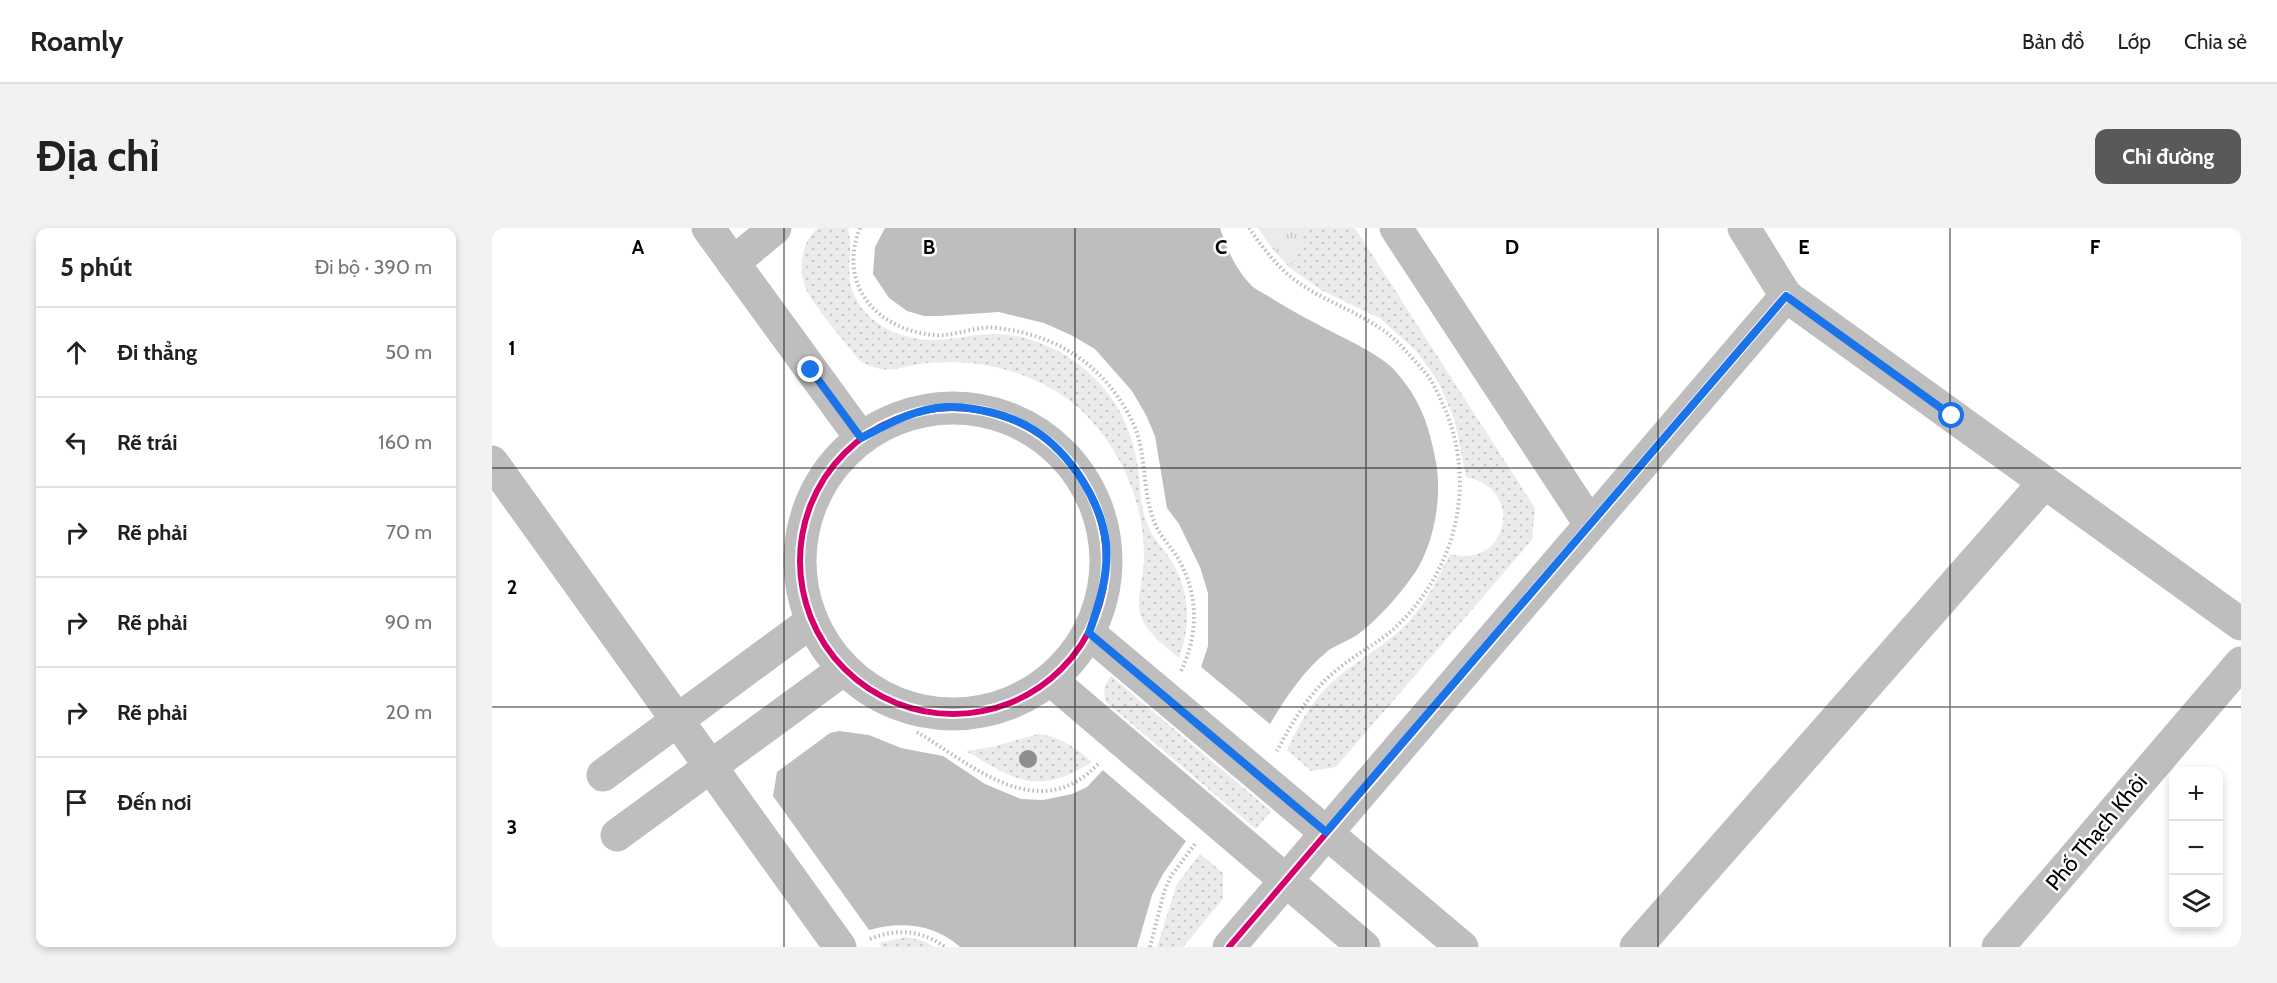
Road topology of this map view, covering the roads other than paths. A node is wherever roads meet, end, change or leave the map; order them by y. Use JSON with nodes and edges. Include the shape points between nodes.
{"nodes":[{"id":1,"x":708,"y":228,"type":"edge"},
{"id":2,"x":775,"y":228,"type":"edge"},
{"id":3,"x":1396,"y":228,"type":"edge"},
{"id":4,"x":1744,"y":228,"type":"edge"},
{"id":5,"x":733,"y":263,"type":"junction"},
{"id":6,"x":1786,"y":296,"type":"junction"},
{"id":7,"x":861,"y":438,"type":"junction"},
{"id":8,"x":492,"y":462,"type":"edge"},
{"id":9,"x":2044,"y":483,"type":"junction"},
{"id":10,"x":1590,"y":524,"type":"junction"},
{"id":11,"x":812,"y":621,"type":"junction"},
{"id":12,"x":2241,"y":624,"type":"edge"},
{"id":13,"x":1089,"y":633,"type":"junction"},
{"id":14,"x":2241,"y":663,"type":"edge"},
{"id":15,"x":844,"y":669,"type":"junction"},
{"id":16,"x":1051,"y":680,"type":"junction"},
{"id":17,"x":677,"y":720,"type":"junction"},
{"id":18,"x":710,"y":766,"type":"junction"},
{"id":19,"x":603,"y":775,"type":"dead end"},
{"id":20,"x":1326,"y":832,"type":"junction"},
{"id":21,"x":617,"y":835,"type":"dead end"},
{"id":22,"x":1286,"y":880,"type":"junction"},
{"id":23,"x":851,"y":944,"type":"edge"},
{"id":24,"x":1229,"y":947,"type":"edge"},
{"id":25,"x":1364,"y":947,"type":"edge"},
{"id":26,"x":1462,"y":947,"type":"edge"},
{"id":27,"x":1636,"y":947,"type":"edge"},
{"id":28,"x":1998,"y":947,"type":"edge"}],
"edges":[{"from":1,"to":5,"type":"street"},
{"from":2,"to":5,"type":"street"},
{"from":3,"to":10,"type":"street"},
{"from":4,"to":6,"type":"street"},
{"from":5,"to":7,"type":"street"},
{"from":6,"to":9,"type":"street"},
{"from":6,"to":10,"type":"street"},
{"from":7,"to":11,"type":"street","via":[[826,475],[805,521],[800,572]]},
{"from":7,"to":13,"type":"street","via":[[901,416],[946,407],[992,412],[1034,430],[1069,460],[1093,498],[1106,543],[1104,589]]},
{"from":8,"to":17,"type":"street"},
{"from":9,"to":12,"type":"street"},
{"from":9,"to":27,"type":"street"},
{"from":10,"to":20,"type":"street"},
{"from":11,"to":15,"type":"street"},
{"from":11,"to":17,"type":"street"},
{"from":13,"to":16,"type":"street"},
{"from":13,"to":20,"type":"street","via":[[1167,682],[1265,765]]},
{"from":14,"to":28,"type":"street","name":"Phố Thạch Khôi"},
{"from":15,"to":16,"type":"street","via":[[880,696],[934,713],[968,714],[1012,703]]},
{"from":15,"to":18,"type":"street"},
{"from":16,"to":22,"type":"street","via":[[1110,747],[1208,830]]},
{"from":17,"to":18,"type":"street"},
{"from":17,"to":19,"type":"street"},
{"from":18,"to":21,"type":"street"},
{"from":18,"to":23,"type":"street"},
{"from":20,"to":22,"type":"street"},
{"from":20,"to":26,"type":"street"},
{"from":22,"to":24,"type":"street"},
{"from":22,"to":25,"type":"street"}]}
